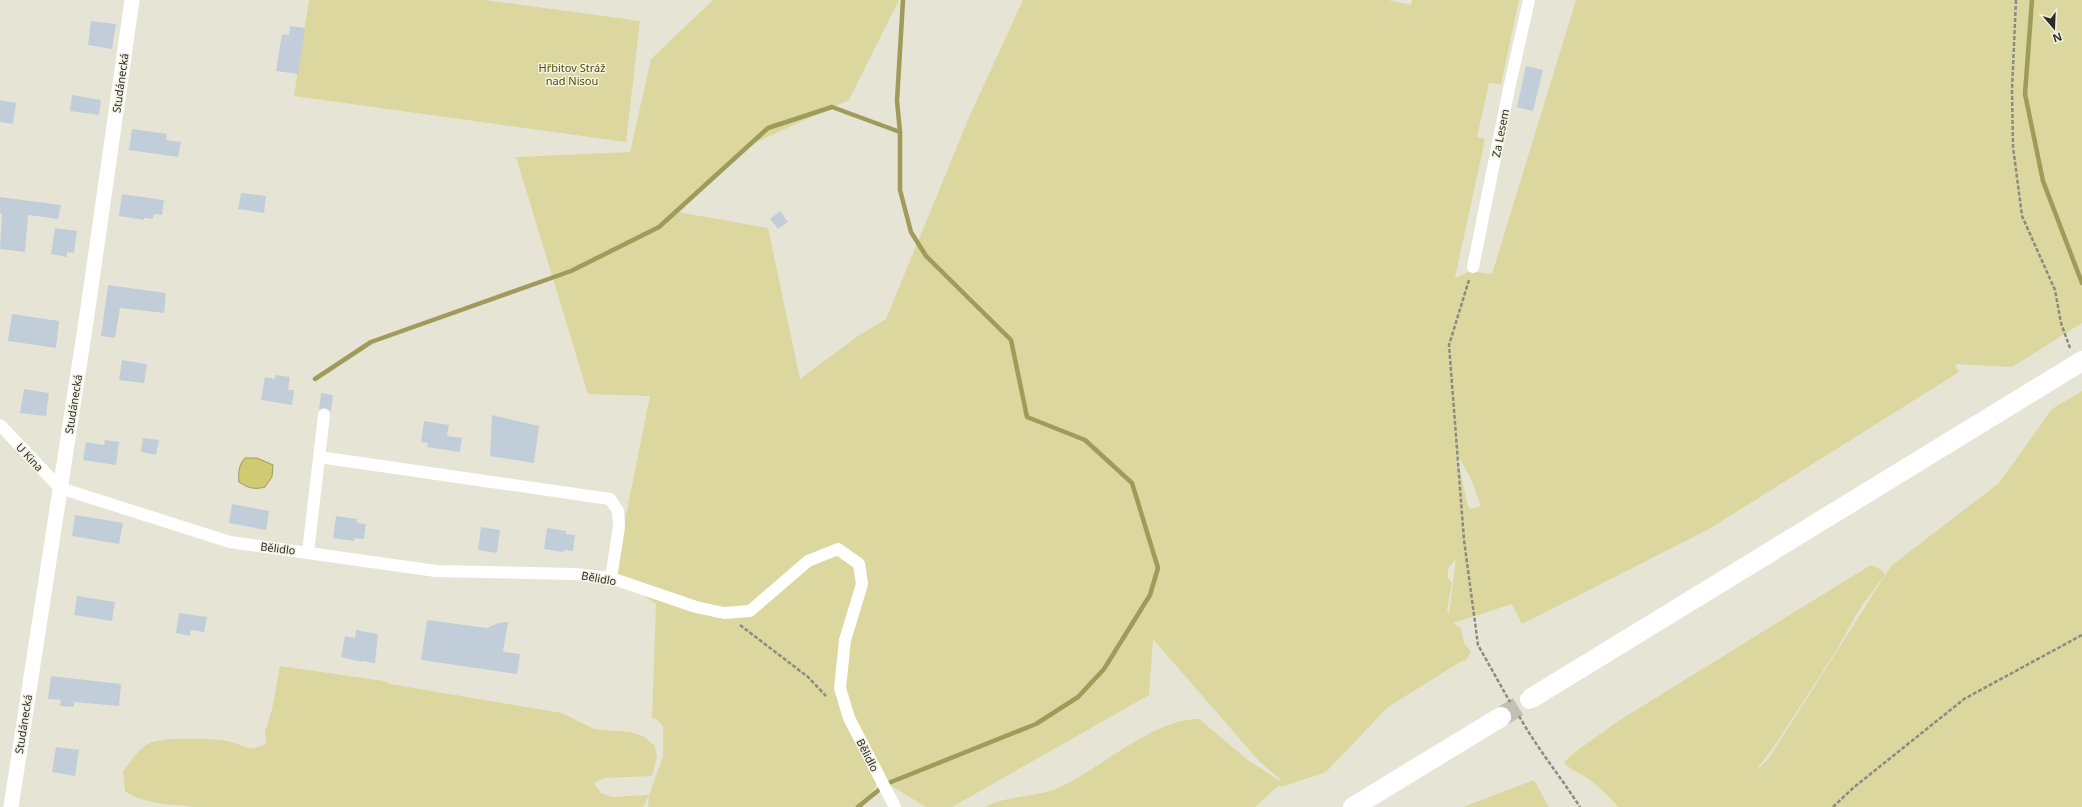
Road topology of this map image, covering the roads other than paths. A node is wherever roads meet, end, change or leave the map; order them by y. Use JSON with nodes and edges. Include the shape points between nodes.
{"nodes":[{"id":1,"x":132,"y":0,"type":"edge"},
{"id":2,"x":1529,"y":0,"type":"edge"},
{"id":3,"x":1473,"y":267,"type":"road end"},
{"id":4,"x":2082,"y":361,"type":"edge"},
{"id":5,"x":324,"y":415,"type":"dead end"},
{"id":6,"x":0,"y":425,"type":"edge"},
{"id":7,"x":319,"y":457,"type":"junction"},
{"id":8,"x":60,"y":488,"type":"junction"},
{"id":9,"x":308,"y":552,"type":"junction"},
{"id":10,"x":611,"y":578,"type":"junction"},
{"id":11,"x":1530,"y":699,"type":"tunnel mouth"},
{"id":12,"x":1501,"y":717,"type":"tunnel mouth"},
{"id":13,"x":10,"y":807,"type":"edge"},
{"id":14,"x":895,"y":807,"type":"edge"},
{"id":15,"x":1353,"y":807,"type":"edge"}],
"edges":[{"from":1,"to":8,"type":"street","name":"Studánecká"},
{"from":2,"to":3,"type":"street","name":"Za Lesem"},
{"from":4,"to":11,"type":"main road"},
{"from":5,"to":7,"type":"street"},
{"from":6,"to":8,"type":"street","name":"U Kina"},
{"from":7,"to":9,"type":"street"},
{"from":7,"to":10,"type":"street","via":[[610,499],[618,511]]},
{"from":8,"to":9,"type":"street","name":"Bělidlo","via":[[230,542]]},
{"from":8,"to":13,"type":"street","name":"Studánecká"},
{"from":9,"to":10,"type":"street","name":"Bělidlo","via":[[436,571],[575,574]]},
{"from":10,"to":14,"type":"street","name":"Bělidlo","via":[[696,607],[724,613],[750,611],[808,561],[838,549],[859,564],[862,584],[845,640],[840,688],[849,718]]},
{"from":12,"to":15,"type":"main road"}]}
